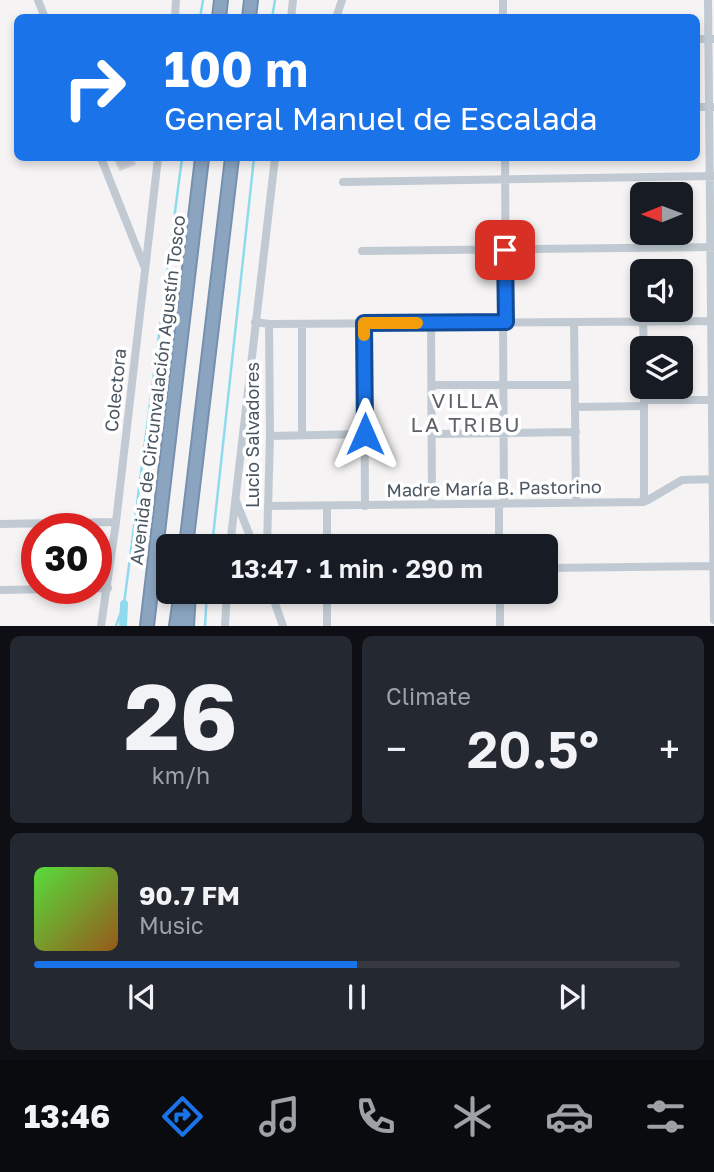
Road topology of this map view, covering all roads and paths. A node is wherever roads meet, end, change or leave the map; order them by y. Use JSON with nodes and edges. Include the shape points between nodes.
{"nodes":[{"id":1,"x":708,"y":0,"type":"edge"},
{"id":2,"x":711,"y":39,"type":"edge"},
{"id":3,"x":712,"y":107,"type":"edge"},
{"id":4,"x":102,"y":161,"type":"edge"},
{"id":5,"x":158,"y":161,"type":"edge"},
{"id":6,"x":202,"y":161,"type":"edge"},
{"id":7,"x":232,"y":161,"type":"edge"},
{"id":8,"x":275,"y":161,"type":"edge"},
{"id":9,"x":505,"y":161,"type":"edge"},
{"id":10,"x":712,"y":176,"type":"edge"},
{"id":11,"x":505,"y":180,"type":"junction"},
{"id":12,"x":342,"y":182,"type":"dead end"},
{"id":13,"x":712,"y":247,"type":"edge"},
{"id":14,"x":505,"y":250,"type":"junction"},
{"id":15,"x":362,"y":251,"type":"dead end"},
{"id":16,"x":145,"y":269,"type":"junction"},
{"id":17,"x":630,"y":321,"type":"edge"},
{"id":18,"x":693,"y":321,"type":"edge"},
{"id":19,"x":713,"y":321,"type":"edge"},
{"id":20,"x":255,"y":322,"type":"junction"},
{"id":21,"x":505,"y":322,"type":"junction"},
{"id":22,"x":573,"y":322,"type":"junction"},
{"id":23,"x":364,"y":323,"type":"junction"},
{"id":24,"x":431,"y":323,"type":"junction"},
{"id":25,"x":269,"y":324,"type":"junction"},
{"id":26,"x":302,"y":324,"type":"junction"},
{"id":27,"x":432,"y":385,"type":"junction"},
{"id":28,"x":504,"y":385,"type":"junction"},
{"id":29,"x":575,"y":385,"type":"junction"},
{"id":30,"x":644,"y":399,"type":"edge"},
{"id":31,"x":713,"y":400,"type":"edge"},
{"id":32,"x":644,"y":403,"type":"junction"},
{"id":33,"x":576,"y":407,"type":"junction"},
{"id":34,"x":576,"y":432,"type":"junction"},
{"id":35,"x":503,"y":433,"type":"junction"},
{"id":36,"x":365,"y":434,"type":"junction"},
{"id":37,"x":432,"y":434,"type":"junction"},
{"id":38,"x":302,"y":435,"type":"junction"},
{"id":39,"x":270,"y":436,"type":"junction"},
{"id":40,"x":198,"y":445,"type":"junction"},
{"id":41,"x":713,"y":479,"type":"edge"},
{"id":42,"x":235,"y":498,"type":"junction"},
{"id":43,"x":576,"y":502,"type":"junction"},
{"id":44,"x":643,"y":502,"type":"junction"},
{"id":45,"x":501,"y":504,"type":"junction"},
{"id":46,"x":432,"y":505,"type":"junction"},
{"id":47,"x":268,"y":506,"type":"junction"},
{"id":48,"x":327,"y":506,"type":"junction"},
{"id":49,"x":365,"y":506,"type":"junction"},
{"id":50,"x":116,"y":523,"type":"junction"},
{"id":51,"x":0,"y":524,"type":"edge"},
{"id":52,"x":187,"y":534,"type":"edge"},
{"id":53,"x":195,"y":534,"type":"edge"},
{"id":54,"x":231,"y":534,"type":"edge"},
{"id":55,"x":249,"y":534,"type":"edge"},
{"id":56,"x":267,"y":534,"type":"edge"},
{"id":57,"x":327,"y":534,"type":"edge"},
{"id":58,"x":500,"y":534,"type":"edge"},
{"id":59,"x":112,"y":556,"type":"edge"},
{"id":60,"x":714,"y":566,"type":"edge"},
{"id":61,"x":558,"y":568,"type":"edge"},
{"id":62,"x":153,"y":574,"type":"junction"},
{"id":63,"x":0,"y":590,"type":"edge"},
{"id":64,"x":21,"y":590,"type":"edge"},
{"id":65,"x":105,"y":604,"type":"edge"},
{"id":66,"x":179,"y":604,"type":"edge"},
{"id":67,"x":188,"y":604,"type":"edge"},
{"id":68,"x":226,"y":604,"type":"edge"},
{"id":69,"x":275,"y":604,"type":"edge"},
{"id":70,"x":327,"y":604,"type":"edge"},
{"id":71,"x":500,"y":604,"type":"edge"},
{"id":72,"x":714,"y":620,"type":"edge"},
{"id":73,"x":101,"y":626,"type":"edge"},
{"id":74,"x":138,"y":626,"type":"edge"},
{"id":75,"x":147,"y":626,"type":"edge"},
{"id":76,"x":176,"y":626,"type":"edge"},
{"id":77,"x":187,"y":626,"type":"edge"},
{"id":78,"x":225,"y":626,"type":"edge"},
{"id":79,"x":283,"y":626,"type":"edge"},
{"id":80,"x":327,"y":626,"type":"edge"},
{"id":81,"x":500,"y":626,"type":"edge"}],
"edges":[{"from":1,"to":2,"type":"street"},
{"from":2,"to":3,"type":"street"},
{"from":3,"to":10,"type":"street"},
{"from":4,"to":16,"type":"street"},
{"from":5,"to":16,"type":"street","name":"Colectora"},
{"from":6,"to":62,"type":"highway","name":"Avenida de Circunvalación Agustín Tosco"},
{"from":7,"to":40,"type":"highway"},
{"from":8,"to":20,"type":"street"},
{"from":9,"to":11,"type":"street"},
{"from":10,"to":11,"type":"street"},
{"from":10,"to":13,"type":"street"},
{"from":11,"to":12,"type":"street"},
{"from":11,"to":14,"type":"street"},
{"from":13,"to":14,"type":"street"},
{"from":13,"to":19,"type":"street"},
{"from":14,"to":15,"type":"street"},
{"from":14,"to":21,"type":"street"},
{"from":16,"to":50,"type":"street","name":"Colectora"},
{"from":17,"to":22,"type":"street"},
{"from":18,"to":19,"type":"street"},
{"from":19,"to":31,"type":"street"},
{"from":20,"to":25,"type":"street"},
{"from":20,"to":42,"type":"street"},
{"from":21,"to":22,"type":"street"},
{"from":21,"to":24,"type":"street"},
{"from":21,"to":28,"type":"street"},
{"from":22,"to":29,"type":"street"},
{"from":23,"to":24,"type":"street"},
{"from":23,"to":26,"type":"street"},
{"from":23,"to":36,"type":"street"},
{"from":24,"to":27,"type":"street"},
{"from":25,"to":26,"type":"street"},
{"from":25,"to":39,"type":"street","name":"Lucio Salvadores"},
{"from":26,"to":38,"type":"street"},
{"from":27,"to":28,"type":"street"},
{"from":27,"to":37,"type":"street"},
{"from":28,"to":29,"type":"street"},
{"from":28,"to":35,"type":"street"},
{"from":29,"to":33,"type":"street"},
{"from":30,"to":32,"type":"street"},
{"from":31,"to":32,"type":"street"},
{"from":31,"to":41,"type":"street"},
{"from":32,"to":33,"type":"street"},
{"from":32,"to":44,"type":"street"},
{"from":33,"to":34,"type":"street"},
{"from":34,"to":35,"type":"street"},
{"from":34,"to":43,"type":"street"},
{"from":35,"to":37,"type":"street"},
{"from":35,"to":45,"type":"street"},
{"from":36,"to":38,"type":"street"},
{"from":36,"to":49,"type":"street"},
{"from":37,"to":46,"type":"street"},
{"from":38,"to":39,"type":"street"},
{"from":39,"to":47,"type":"street","name":"Lucio Salvadores"},
{"from":40,"to":52,"type":"highway"},
{"from":40,"to":53,"type":"highway"},
{"from":41,"to":44,"type":"street","name":"Madre María B. Pastorino","via":[[682,480]]},
{"from":41,"to":60,"type":"street"},
{"from":42,"to":54,"type":"street"},
{"from":42,"to":55,"type":"street"},
{"from":43,"to":44,"type":"street","name":"Madre María B. Pastorino"},
{"from":43,"to":45,"type":"street","name":"Madre María B. Pastorino"},
{"from":45,"to":46,"type":"street","name":"Madre María B. Pastorino"},
{"from":45,"to":58,"type":"street"},
{"from":46,"to":49,"type":"street","name":"Madre María B. Pastorino"},
{"from":47,"to":48,"type":"street","name":"Madre María B. Pastorino"},
{"from":47,"to":56,"type":"street","name":"Lucio Salvadores"},
{"from":48,"to":49,"type":"street","name":"Madre María B. Pastorino"},
{"from":48,"to":57,"type":"street"},
{"from":50,"to":51,"type":"street"},
{"from":50,"to":59,"type":"street","name":"Colectora"},
{"from":60,"to":61,"type":"street"},
{"from":60,"to":72,"type":"street"},
{"from":62,"to":74,"type":"highway"},
{"from":62,"to":75,"type":"highway","name":"Avenida de Circunvalación Agustín Tosco"},
{"from":63,"to":64,"type":"street"},
{"from":65,"to":73,"type":"street","name":"Colectora"},
{"from":66,"to":76,"type":"highway"},
{"from":67,"to":77,"type":"highway"},
{"from":68,"to":78,"type":"street"},
{"from":69,"to":79,"type":"street"},
{"from":70,"to":80,"type":"street"},
{"from":71,"to":81,"type":"street"}]}
